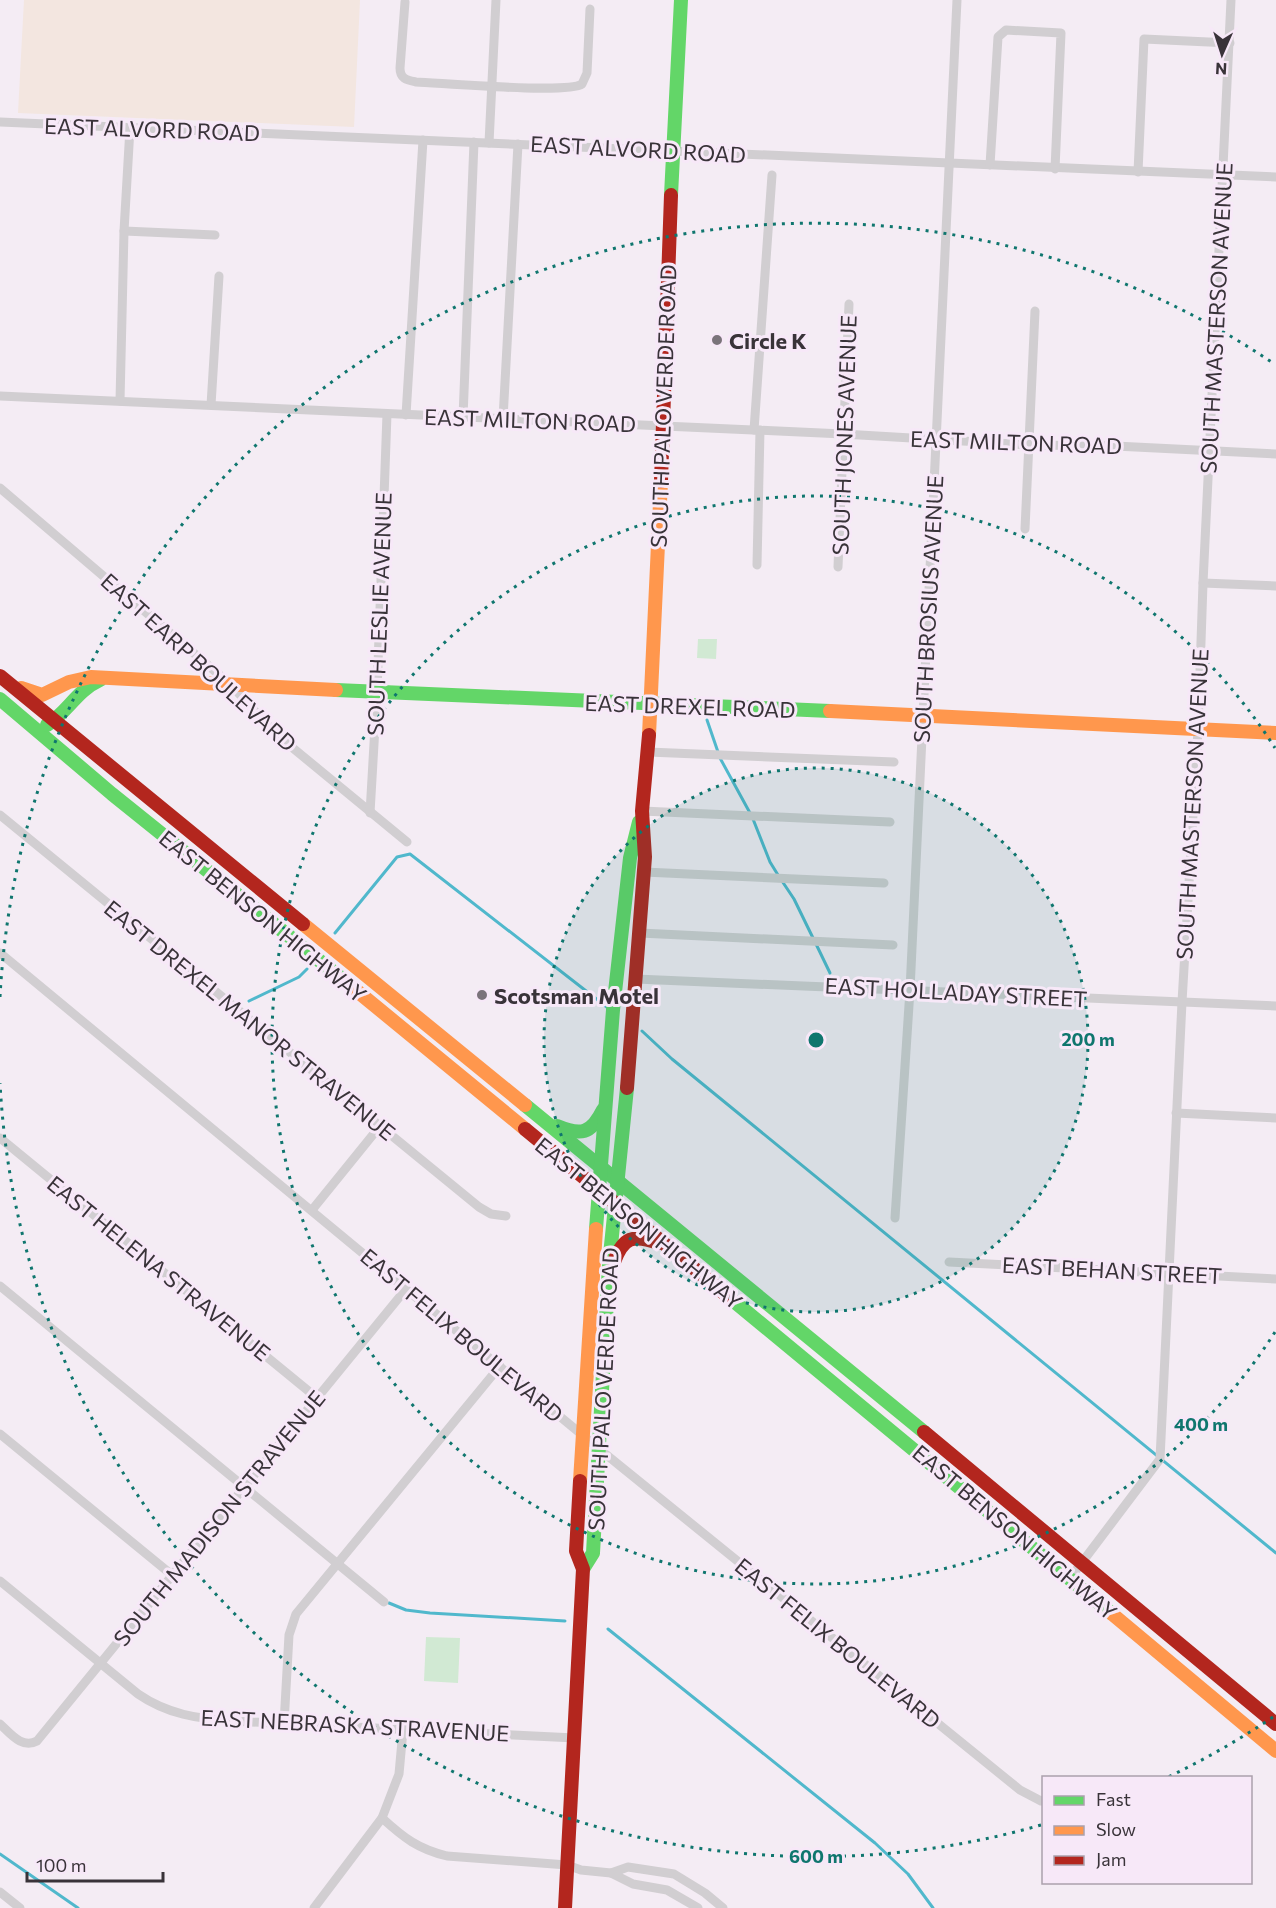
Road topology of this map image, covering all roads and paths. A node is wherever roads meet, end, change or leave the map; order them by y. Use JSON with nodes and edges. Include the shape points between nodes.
{"nodes":[{"id":1,"x":496,"y":0,"type":"edge"},
{"id":2,"x":681,"y":0,"type":"edge"},
{"id":3,"x":957,"y":0,"type":"edge"},
{"id":4,"x":1231,"y":0,"type":"edge"},
{"id":5,"x":405,"y":2,"type":"dead end"},
{"id":6,"x":590,"y":9,"type":"dead end"},
{"id":7,"x":1230,"y":43,"type":"junction"},
{"id":8,"x":492,"y":86,"type":"junction"},
{"id":9,"x":0,"y":123,"type":"edge"},
{"id":10,"x":130,"y":128,"type":"junction"},
{"id":11,"x":423,"y":140,"type":"junction"},
{"id":12,"x":474,"y":142,"type":"junction"},
{"id":13,"x":489,"y":143,"type":"junction"},
{"id":14,"x":518,"y":144,"type":"junction"},
{"id":15,"x":673,"y":151,"type":"junction"},
{"id":16,"x":949,"y":163,"type":"junction"},
{"id":17,"x":990,"y":165,"type":"junction"},
{"id":18,"x":1054,"y":169,"type":"junction"},
{"id":19,"x":1138,"y":172,"type":"junction"},
{"id":20,"x":772,"y":175,"type":"dead end"},
{"id":21,"x":1223,"y":176,"type":"junction"},
{"id":22,"x":1276,"y":177,"type":"edge"},
{"id":23,"x":124,"y":231,"type":"junction"},
{"id":24,"x":215,"y":235,"type":"dead end"},
{"id":25,"x":219,"y":276,"type":"dead end"},
{"id":26,"x":849,"y":304,"type":"dead end"},
{"id":27,"x":1035,"y":311,"type":"dead end"},
{"id":28,"x":0,"y":396,"type":"edge"},
{"id":29,"x":120,"y":401,"type":"junction"},
{"id":30,"x":211,"y":405,"type":"junction"},
{"id":31,"x":387,"y":414,"type":"junction"},
{"id":32,"x":406,"y":415,"type":"junction"},
{"id":33,"x":463,"y":417,"type":"junction"},
{"id":34,"x":503,"y":419,"type":"junction"},
{"id":35,"x":664,"y":426,"type":"junction"},
{"id":36,"x":757,"y":430,"type":"junction"},
{"id":37,"x":843,"y":434,"type":"junction"},
{"id":38,"x":937,"y":440,"type":"junction"},
{"id":39,"x":1029,"y":445,"type":"junction"},
{"id":40,"x":1210,"y":450,"type":"junction"},
{"id":41,"x":1276,"y":454,"type":"edge"},
{"id":42,"x":0,"y":488,"type":"edge"},
{"id":43,"x":1025,"y":529,"type":"dead end"},
{"id":44,"x":757,"y":565,"type":"dead end"},
{"id":45,"x":838,"y":567,"type":"dead end"},
{"id":46,"x":1203,"y":583,"type":"junction"},
{"id":47,"x":1276,"y":586,"type":"edge"},
{"id":48,"x":0,"y":676,"type":"edge"},
{"id":49,"x":105,"y":678,"type":"junction"},
{"id":50,"x":230,"y":684,"type":"junction"},
{"id":51,"x":13,"y":687,"type":"junction"},
{"id":52,"x":377,"y":692,"type":"junction"},
{"id":53,"x":0,"y":699,"type":"edge"},
{"id":54,"x":650,"y":705,"type":"junction"},
{"id":55,"x":922,"y":715,"type":"junction"},
{"id":56,"x":55,"y":721,"type":"junction"},
{"id":57,"x":38,"y":730,"type":"junction"},
{"id":58,"x":1198,"y":730,"type":"junction"},
{"id":59,"x":1276,"y":733,"type":"edge"},
{"id":60,"x":648,"y":752,"type":"junction"},
{"id":61,"x":894,"y":762,"type":"dead end"},
{"id":62,"x":642,"y":811,"type":"junction"},
{"id":63,"x":370,"y":813,"type":"junction"},
{"id":64,"x":0,"y":815,"type":"edge"},
{"id":65,"x":890,"y":822,"type":"dead end"},
{"id":66,"x":407,"y":842,"type":"dead end"},
{"id":67,"x":645,"y":872,"type":"junction"},
{"id":68,"x":884,"y":883,"type":"dead end"},
{"id":69,"x":640,"y":933,"type":"junction"},
{"id":70,"x":893,"y":945,"type":"dead end"},
{"id":71,"x":0,"y":953,"type":"edge"},
{"id":72,"x":636,"y":979,"type":"junction"},
{"id":73,"x":910,"y":990,"type":"junction"},
{"id":74,"x":1182,"y":1002,"type":"junction"},
{"id":75,"x":1276,"y":1006,"type":"edge"},
{"id":76,"x":606,"y":1103,"type":"junction"},
{"id":77,"x":534,"y":1113,"type":"junction"},
{"id":78,"x":1176,"y":1113,"type":"junction"},
{"id":79,"x":1276,"y":1118,"type":"edge"},
{"id":80,"x":380,"y":1126,"type":"junction"},
{"id":81,"x":0,"y":1138,"type":"edge"},
{"id":82,"x":601,"y":1167,"type":"junction"},
{"id":83,"x":618,"y":1181,"type":"junction"},
{"id":84,"x":598,"y":1190,"type":"junction"},
{"id":85,"x":614,"y":1203,"type":"junction"},
{"id":86,"x":312,"y":1210,"type":"junction"},
{"id":87,"x":506,"y":1216,"type":"dead end"},
{"id":88,"x":895,"y":1218,"type":"dead end"},
{"id":89,"x":670,"y":1248,"type":"junction"},
{"id":90,"x":949,"y":1262,"type":"dead end"},
{"id":91,"x":1169,"y":1274,"type":"junction"},
{"id":92,"x":609,"y":1278,"type":"junction"},
{"id":93,"x":1276,"y":1279,"type":"edge"},
{"id":94,"x":0,"y":1286,"type":"edge"},
{"id":95,"x":406,"y":1289,"type":"junction"},
{"id":96,"x":500,"y":1366,"type":"junction"},
{"id":97,"x":317,"y":1398,"type":"junction"},
{"id":98,"x":883,"y":1398,"type":"junction"},
{"id":99,"x":873,"y":1414,"type":"junction"},
{"id":100,"x":0,"y":1434,"type":"edge"},
{"id":101,"x":582,"y":1434,"type":"junction"},
{"id":102,"x":598,"y":1448,"type":"junction"},
{"id":103,"x":245,"y":1486,"type":"junction"},
{"id":104,"x":338,"y":1562,"type":"junction"},
{"id":105,"x":1083,"y":1562,"type":"junction"},
{"id":106,"x":583,"y":1569,"type":"junction"},
{"id":107,"x":172,"y":1575,"type":"junction"},
{"id":108,"x":1071,"y":1577,"type":"junction"},
{"id":109,"x":0,"y":1581,"type":"edge"},
{"id":110,"x":384,"y":1602,"type":"dead end"},
{"id":111,"x":100,"y":1663,"type":"junction"},
{"id":112,"x":0,"y":1724,"type":"edge"},
{"id":113,"x":284,"y":1724,"type":"junction"},
{"id":114,"x":1276,"y":1724,"type":"edge"},
{"id":115,"x":403,"y":1730,"type":"junction"},
{"id":116,"x":574,"y":1738,"type":"junction"},
{"id":117,"x":1276,"y":1750,"type":"edge"},
{"id":118,"x":1041,"y":1801,"type":"dead end"},
{"id":119,"x":382,"y":1818,"type":"junction"},
{"id":120,"x":567,"y":1865,"type":"junction"},
{"id":121,"x":611,"y":1873,"type":"junction"},
{"id":122,"x":0,"y":1892,"type":"edge"},
{"id":123,"x":719,"y":1907,"type":"edge"},
{"id":124,"x":20,"y":1908,"type":"edge"},
{"id":125,"x":315,"y":1908,"type":"edge"},
{"id":126,"x":565,"y":1908,"type":"edge"},
{"id":127,"x":698,"y":1908,"type":"edge"}],
"edges":[{"from":1,"to":8,"type":"street"},
{"from":2,"to":15,"type":"main road","name":"SOUTH PALO VERDE ROAD"},
{"from":3,"to":16,"type":"street","name":"SOUTH BROSIUS AVENUE"},
{"from":4,"to":7,"type":"street","name":"SOUTH MASTERSON AVENUE"},
{"from":5,"to":8,"type":"street","via":[[400,80]]},
{"from":6,"to":8,"type":"street","via":[[586,87]]},
{"from":7,"to":19,"type":"street","via":[[1144,39]]},
{"from":7,"to":21,"type":"street","name":"SOUTH MASTERSON AVENUE"},
{"from":8,"to":13,"type":"street"},
{"from":9,"to":10,"type":"street","name":"EAST ALVORD ROAD"},
{"from":10,"to":11,"type":"street","name":"EAST ALVORD ROAD"},
{"from":10,"to":23,"type":"street"},
{"from":11,"to":12,"type":"street","name":"EAST ALVORD ROAD"},
{"from":11,"to":32,"type":"street"},
{"from":12,"to":13,"type":"street","name":"EAST ALVORD ROAD"},
{"from":12,"to":33,"type":"street"},
{"from":13,"to":14,"type":"street","name":"EAST ALVORD ROAD"},
{"from":14,"to":15,"type":"street","name":"EAST ALVORD ROAD"},
{"from":14,"to":34,"type":"street"},
{"from":15,"to":16,"type":"street","name":"EAST ALVORD ROAD"},
{"from":15,"to":35,"type":"main road","name":"SOUTH PALO VERDE ROAD"},
{"from":16,"to":17,"type":"street","name":"EAST ALVORD ROAD"},
{"from":16,"to":38,"type":"street","name":"SOUTH BROSIUS AVENUE"},
{"from":17,"to":18,"type":"street","name":"EAST ALVORD ROAD"},
{"from":17,"to":18,"type":"street","via":[[998,37],[1006,30],[1061,33]]},
{"from":18,"to":19,"type":"street","name":"EAST ALVORD ROAD"},
{"from":19,"to":21,"type":"street","name":"EAST ALVORD ROAD"},
{"from":20,"to":36,"type":"street"},
{"from":21,"to":22,"type":"street","name":"EAST ALVORD ROAD"},
{"from":21,"to":40,"type":"street","name":"SOUTH MASTERSON AVENUE"},
{"from":23,"to":24,"type":"street"},
{"from":23,"to":29,"type":"street"},
{"from":25,"to":30,"type":"street"},
{"from":26,"to":37,"type":"street","name":"SOUTH JONES AVENUE"},
{"from":27,"to":39,"type":"street"},
{"from":28,"to":29,"type":"street","name":"EAST MILTON ROAD"},
{"from":29,"to":30,"type":"street","name":"EAST MILTON ROAD"},
{"from":30,"to":31,"type":"street","name":"EAST MILTON ROAD"},
{"from":31,"to":32,"type":"street","name":"EAST MILTON ROAD"},
{"from":31,"to":52,"type":"street","name":"SOUTH LESLIE AVENUE"},
{"from":32,"to":33,"type":"street","name":"EAST MILTON ROAD"},
{"from":33,"to":34,"type":"street","name":"EAST MILTON ROAD"},
{"from":34,"to":35,"type":"street","name":"EAST MILTON ROAD"},
{"from":35,"to":36,"type":"street","name":"EAST MILTON ROAD"},
{"from":35,"to":54,"type":"main road","name":"SOUTH PALO VERDE ROAD"},
{"from":36,"to":37,"type":"street","name":"EAST MILTON ROAD"},
{"from":36,"to":44,"type":"street"},
{"from":37,"to":38,"type":"street","name":"EAST MILTON ROAD"},
{"from":37,"to":45,"type":"street","name":"SOUTH JONES AVENUE"},
{"from":38,"to":39,"type":"street","name":"EAST MILTON ROAD"},
{"from":38,"to":55,"type":"street","name":"SOUTH BROSIUS AVENUE"},
{"from":39,"to":40,"type":"street","name":"EAST MILTON ROAD"},
{"from":39,"to":43,"type":"street"},
{"from":40,"to":41,"type":"street","name":"EAST MILTON ROAD"},
{"from":40,"to":46,"type":"street","name":"SOUTH MASTERSON AVENUE"},
{"from":42,"to":50,"type":"street","name":"EAST EARP BOULEVARD"},
{"from":46,"to":47,"type":"street"},
{"from":46,"to":58,"type":"street","name":"SOUTH MASTERSON AVENUE"},
{"from":48,"to":51,"type":"main road","name":"EAST BENSON HIGHWAY"},
{"from":49,"to":50,"type":"main road","name":"EAST DREXEL ROAD"},
{"from":49,"to":51,"type":"main road","name":"EAST DREXEL ROAD","via":[[78,679],[42,695]]},
{"from":49,"to":56,"type":"main road","via":[[80,690]]},
{"from":50,"to":52,"type":"main road","name":"EAST DREXEL ROAD"},
{"from":50,"to":63,"type":"street","name":"EAST EARP BOULEVARD","via":[[277,735]]},
{"from":51,"to":56,"type":"main road","name":"EAST BENSON HIGHWAY"},
{"from":52,"to":54,"type":"main road","name":"EAST DREXEL ROAD"},
{"from":52,"to":63,"type":"street","name":"SOUTH LESLIE AVENUE"},
{"from":53,"to":57,"type":"main road","name":"EAST BENSON HIGHWAY"},
{"from":54,"to":55,"type":"main road","name":"EAST DREXEL ROAD"},
{"from":54,"to":60,"type":"main road","name":"SOUTH PALO VERDE ROAD"},
{"from":55,"to":58,"type":"main road","name":"EAST DREXEL ROAD"},
{"from":55,"to":73,"type":"street","name":"SOUTH BROSIUS AVENUE"},
{"from":56,"to":57,"type":"main road"},
{"from":56,"to":77,"type":"main road","name":"EAST BENSON HIGHWAY"},
{"from":57,"to":84,"type":"main road","name":"EAST BENSON HIGHWAY"},
{"from":58,"to":59,"type":"main road","name":"EAST DREXEL ROAD"},
{"from":58,"to":74,"type":"street","name":"SOUTH MASTERSON AVENUE"},
{"from":60,"to":61,"type":"street"},
{"from":60,"to":62,"type":"main road","name":"SOUTH PALO VERDE ROAD"},
{"from":62,"to":65,"type":"street"},
{"from":62,"to":67,"type":"main road","name":"SOUTH PALO VERDE ROAD"},
{"from":62,"to":76,"type":"main road","name":"SOUTH PALO VERDE ROAD","via":[[630,858]]},
{"from":63,"to":66,"type":"street","name":"EAST EARP BOULEVARD"},
{"from":64,"to":80,"type":"street","name":"EAST DREXEL MANOR STRAVENUE"},
{"from":67,"to":68,"type":"street"},
{"from":67,"to":69,"type":"main road","name":"SOUTH PALO VERDE ROAD"},
{"from":69,"to":70,"type":"street"},
{"from":69,"to":72,"type":"main road","name":"SOUTH PALO VERDE ROAD"},
{"from":71,"to":86,"type":"street","name":"EAST FELIX BOULEVARD"},
{"from":72,"to":73,"type":"street","name":"EAST HOLLADAY STREET"},
{"from":72,"to":83,"type":"main road","name":"SOUTH PALO VERDE ROAD"},
{"from":73,"to":74,"type":"street","name":"EAST HOLLADAY STREET"},
{"from":73,"to":88,"type":"street","name":"SOUTH BROSIUS AVENUE"},
{"from":74,"to":75,"type":"street","name":"EAST HOLLADAY STREET"},
{"from":74,"to":78,"type":"street","name":"SOUTH MASTERSON AVENUE"},
{"from":76,"to":77,"type":"main road","via":[[598,1120],[589,1130],[579,1133]]},
{"from":76,"to":82,"type":"main road","name":"SOUTH PALO VERDE ROAD"},
{"from":77,"to":82,"type":"main road","name":"EAST BENSON HIGHWAY"},
{"from":78,"to":79,"type":"street"},
{"from":78,"to":91,"type":"street","name":"SOUTH MASTERSON AVENUE"},
{"from":80,"to":86,"type":"street"},
{"from":80,"to":87,"type":"street","name":"EAST DREXEL MANOR STRAVENUE","via":[[479,1207]]},
{"from":81,"to":97,"type":"street","name":"EAST HELENA STRAVENUE"},
{"from":82,"to":83,"type":"main road","name":"EAST BENSON HIGHWAY"},
{"from":82,"to":84,"type":"main road","name":"SOUTH PALO VERDE ROAD"},
{"from":83,"to":85,"type":"main road","name":"SOUTH PALO VERDE ROAD"},
{"from":83,"to":98,"type":"main road","name":"EAST BENSON HIGHWAY"},
{"from":84,"to":85,"type":"main road","name":"EAST BENSON HIGHWAY"},
{"from":84,"to":101,"type":"main road","name":"SOUTH PALO VERDE ROAD"},
{"from":85,"to":89,"type":"main road","name":"EAST BENSON HIGHWAY"},
{"from":85,"to":92,"type":"main road","name":"SOUTH PALO VERDE ROAD"},
{"from":86,"to":95,"type":"street","name":"EAST FELIX BOULEVARD"},
{"from":89,"to":92,"type":"main road","via":[[650,1239],[630,1239],[619,1246]]},
{"from":89,"to":99,"type":"main road","name":"EAST BENSON HIGHWAY"},
{"from":90,"to":91,"type":"street","name":"EAST BEHAN STREET"},
{"from":91,"to":93,"type":"street","name":"EAST BEHAN STREET"},
{"from":91,"to":105,"type":"street","name":"SOUTH MASTERSON AVENUE","via":[[1160,1459]]},
{"from":92,"to":102,"type":"main road","name":"SOUTH PALO VERDE ROAD"},
{"from":94,"to":103,"type":"street"},
{"from":95,"to":96,"type":"street","name":"EAST FELIX BOULEVARD"},
{"from":95,"to":97,"type":"street","name":"SOUTH MADISON STRAVENUE"},
{"from":96,"to":101,"type":"street","name":"EAST FELIX BOULEVARD"},
{"from":96,"to":104,"type":"street"},
{"from":97,"to":103,"type":"street","name":"SOUTH MADISON STRAVENUE"},
{"from":98,"to":99,"type":"main road"},
{"from":98,"to":105,"type":"main road","name":"EAST BENSON HIGHWAY"},
{"from":99,"to":108,"type":"main road","name":"EAST BENSON HIGHWAY"},
{"from":100,"to":107,"type":"street"},
{"from":101,"to":102,"type":"street","name":"EAST FELIX BOULEVARD"},
{"from":101,"to":106,"type":"main road","name":"SOUTH PALO VERDE ROAD","via":[[576,1551]]},
{"from":102,"to":106,"type":"main road","name":"SOUTH PALO VERDE ROAD","via":[[594,1553]]},
{"from":102,"to":118,"type":"street","name":"EAST FELIX BOULEVARD","via":[[1020,1790]]},
{"from":103,"to":104,"type":"street"},
{"from":103,"to":107,"type":"street","name":"SOUTH MADISON STRAVENUE"},
{"from":104,"to":110,"type":"street"},
{"from":104,"to":113,"type":"street","via":[[296,1614],[289,1635]]},
{"from":105,"to":108,"type":"street","name":"SOUTH MASTERSON AVENUE"},
{"from":105,"to":114,"type":"main road","name":"EAST BENSON HIGHWAY"},
{"from":106,"to":116,"type":"main road","name":"SOUTH PALO VERDE ROAD"},
{"from":107,"to":111,"type":"street","name":"SOUTH MADISON STRAVENUE"},
{"from":108,"to":117,"type":"main road","name":"EAST BENSON HIGHWAY"},
{"from":109,"to":111,"type":"street","name":"EAST NEBRASKA STRAVENUE"},
{"from":111,"to":112,"type":"street","name":"SOUTH MADISON STRAVENUE","via":[[30,1744],[17,1739]]},
{"from":111,"to":113,"type":"street","name":"EAST NEBRASKA STRAVENUE","via":[[138,1694],[168,1710],[202,1718]]},
{"from":113,"to":115,"type":"street","name":"EAST NEBRASKA STRAVENUE"},
{"from":115,"to":116,"type":"street","name":"EAST NEBRASKA STRAVENUE"},
{"from":115,"to":119,"type":"street","via":[[399,1774]]},
{"from":116,"to":120,"type":"main road","name":"SOUTH PALO VERDE ROAD"},
{"from":119,"to":120,"type":"street","via":[[405,1839],[428,1852]]},
{"from":119,"to":125,"type":"street"},
{"from":120,"to":121,"type":"street"},
{"from":120,"to":126,"type":"main road","name":"SOUTH PALO VERDE ROAD"},
{"from":121,"to":123,"type":"street","via":[[628,1867],[674,1874],[705,1893]]},
{"from":121,"to":127,"type":"street","via":[[633,1884],[667,1890]]},
{"from":122,"to":124,"type":"street"}]}
